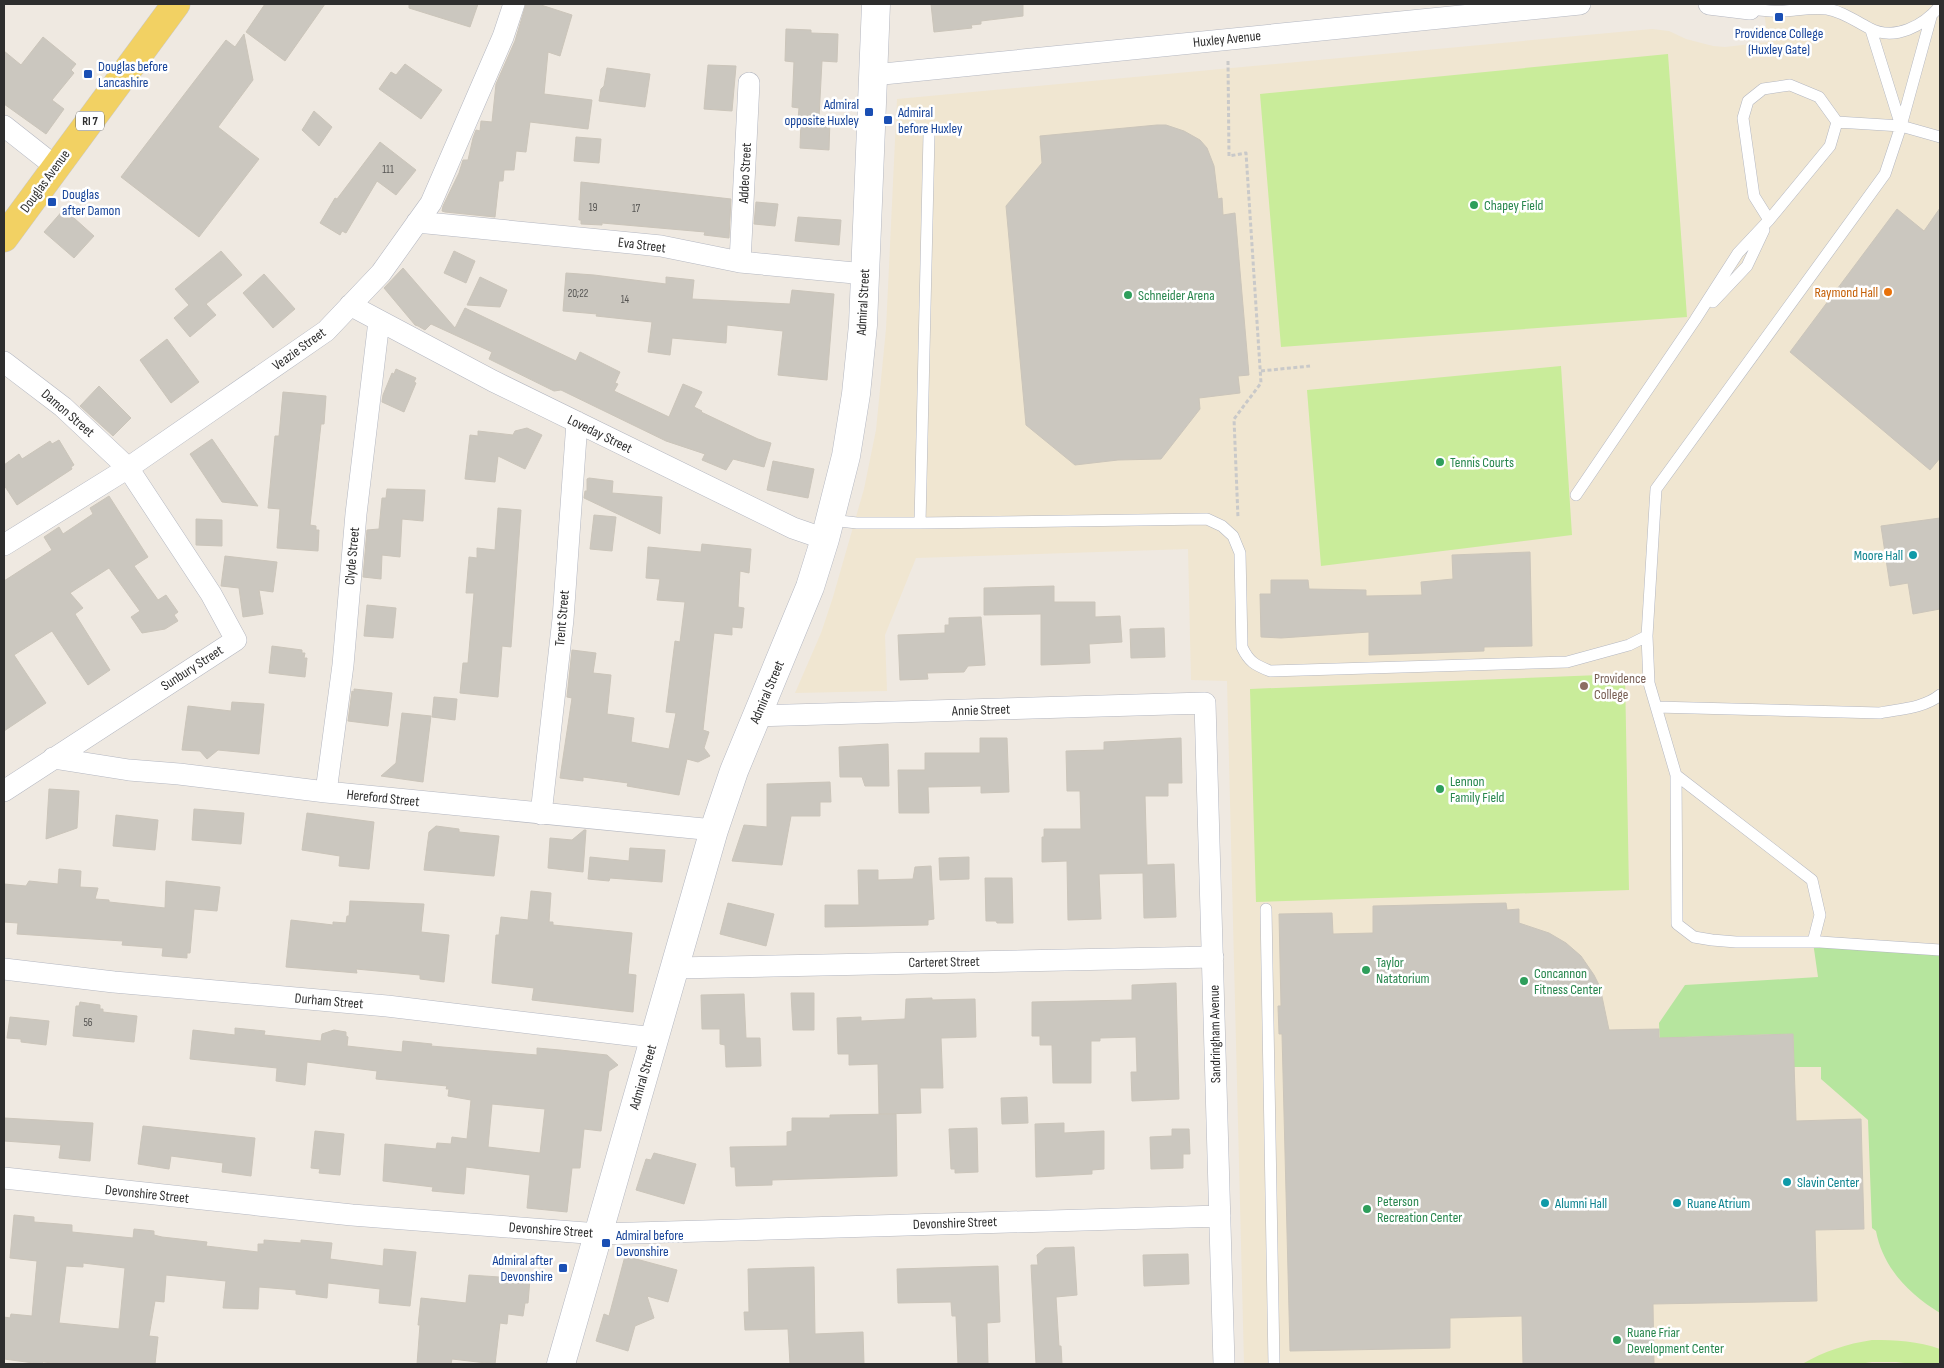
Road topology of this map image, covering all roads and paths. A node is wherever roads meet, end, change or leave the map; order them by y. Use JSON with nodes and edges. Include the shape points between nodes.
{"nodes":[{"id":1,"x":176,"y":4,"type":"edge"},
{"id":2,"x":514,"y":4,"type":"edge"},
{"id":3,"x":876,"y":4,"type":"edge"},
{"id":4,"x":1580,"y":4,"type":"edge"},
{"id":5,"x":1709,"y":4,"type":"edge"},
{"id":6,"x":1840,"y":4,"type":"edge"},
{"id":7,"x":1940,"y":6,"type":"edge"},
{"id":8,"x":1750,"y":9,"type":"joint"},
{"id":9,"x":1848,"y":15,"type":"junction"},
{"id":10,"x":1931,"y":17,"type":"junction"},
{"id":11,"x":1871,"y":30,"type":"junction"},
{"id":12,"x":1227,"y":39,"type":"junction"},
{"id":13,"x":873,"y":75,"type":"junction"},
{"id":14,"x":749,"y":83,"type":"dead end"},
{"id":15,"x":1837,"y":122,"type":"junction"},
{"id":16,"x":4,"y":126,"type":"edge"},
{"id":17,"x":1901,"y":126,"type":"junction"},
{"id":18,"x":929,"y":135,"type":"dead end"},
{"id":19,"x":1940,"y":137,"type":"edge"},
{"id":20,"x":56,"y":167,"type":"junction"},
{"id":21,"x":1769,"y":220,"type":"junction"},
{"id":22,"x":417,"y":222,"type":"junction"},
{"id":23,"x":4,"y":238,"type":"edge"},
{"id":24,"x":740,"y":262,"type":"junction"},
{"id":25,"x":865,"y":274,"type":"junction"},
{"id":26,"x":350,"y":305,"type":"junction"},
{"id":27,"x":379,"y":321,"type":"junction"},
{"id":28,"x":4,"y":362,"type":"edge"},
{"id":29,"x":1310,"y":366,"type":"dead end"},
{"id":30,"x":1261,"y":371,"type":"junction"},
{"id":31,"x":577,"y":422,"type":"junction"},
{"id":32,"x":128,"y":468,"type":"junction"},
{"id":33,"x":1576,"y":495,"type":"dead end"},
{"id":34,"x":920,"y":522,"type":"junction"},
{"id":35,"x":828,"y":530,"type":"junction"},
{"id":36,"x":4,"y":545,"type":"edge"},
{"id":37,"x":1240,"y":553,"type":"junction"},
{"id":38,"x":1647,"y":636,"type":"junction"},
{"id":39,"x":1940,"y":694,"type":"edge"},
{"id":40,"x":1205,"y":704,"type":"joint"},
{"id":41,"x":1656,"y":707,"type":"junction"},
{"id":42,"x":757,"y":716,"type":"junction"},
{"id":43,"x":54,"y":758,"type":"junction"},
{"id":44,"x":1676,"y":775,"type":"junction"},
{"id":45,"x":4,"y":791,"type":"edge"},
{"id":46,"x":326,"y":792,"type":"junction"},
{"id":47,"x":541,"y":814,"type":"junction"},
{"id":48,"x":714,"y":830,"type":"junction"},
{"id":49,"x":1266,"y":909,"type":"dead end"},
{"id":50,"x":1813,"y":942,"type":"junction"},
{"id":51,"x":1940,"y":950,"type":"edge"},
{"id":52,"x":1213,"y":957,"type":"junction"},
{"id":53,"x":675,"y":968,"type":"junction"},
{"id":54,"x":4,"y":969,"type":"edge"},
{"id":55,"x":654,"y":1038,"type":"junction"},
{"id":56,"x":4,"y":1178,"type":"edge"},
{"id":57,"x":1220,"y":1216,"type":"junction"},
{"id":58,"x":599,"y":1234,"type":"junction"},
{"id":59,"x":561,"y":1364,"type":"edge"},
{"id":60,"x":1224,"y":1364,"type":"edge"},
{"id":61,"x":1274,"y":1364,"type":"edge"}],
"edges":[{"from":1,"to":20,"type":"main road","name":"Douglas Avenue","number":"RI 7"},
{"from":2,"to":22,"type":"street","name":"Veazie Street","via":[[503,37],[431,203]]},
{"from":3,"to":13,"type":"main road","name":"Admiral Street"},
{"from":4,"to":12,"type":"street","name":"Huxley Avenue"},
{"from":5,"to":8,"type":"street"},
{"from":6,"to":9,"type":"lane"},
{"from":7,"to":10,"type":"lane"},
{"from":8,"to":9,"type":"lane","via":[[1816,8]]},
{"from":9,"to":11,"type":"lane"},
{"from":10,"to":11,"type":"lane","via":[[1902,32]]},
{"from":10,"to":17,"type":"lane"},
{"from":11,"to":17,"type":"lane"},
{"from":12,"to":13,"type":"street","name":"Huxley Avenue"},
{"from":12,"to":30,"type":"path","via":[[1229,156],[1246,153]]},
{"from":13,"to":25,"type":"main road","name":"Admiral Street"},
{"from":14,"to":24,"type":"street","name":"Addeo Street"},
{"from":15,"to":17,"type":"lane"},
{"from":15,"to":21,"type":"lane","via":[[1830,146]]},
{"from":15,"to":21,"type":"lane","via":[[1819,97],[1790,85],[1762,89],[1748,101],[1742,118],[1754,196]]},
{"from":16,"to":20,"type":"street"},
{"from":17,"to":19,"type":"lane"},
{"from":17,"to":38,"type":"lane","via":[[1885,174],[1656,489]]},
{"from":18,"to":34,"type":"lane"},
{"from":20,"to":23,"type":"main road","name":"Douglas Avenue","number":"RI 7"},
{"from":21,"to":33,"type":"lane","via":[[1738,253]]},
{"from":22,"to":24,"type":"street","name":"Eva Street","via":[[661,246]]},
{"from":22,"to":26,"type":"street","name":"Veazie Street","via":[[381,273]]},
{"from":24,"to":25,"type":"street","name":"Eva Street"},
{"from":25,"to":35,"type":"main road","name":"Admiral Street","via":[[856,394],[846,456]]},
{"from":26,"to":27,"type":"street","name":"Loveday Street"},
{"from":26,"to":32,"type":"street","name":"Veazie Street","via":[[326,330]]},
{"from":27,"to":31,"type":"street","name":"Loveday Street"},
{"from":27,"to":46,"type":"street","name":"Clyde Street","via":[[356,514],[343,664]]},
{"from":28,"to":32,"type":"street","name":"Damon Street","via":[[63,407]]},
{"from":29,"to":30,"type":"path"},
{"from":30,"to":37,"type":"path","via":[[1262,383],[1234,419]]},
{"from":31,"to":35,"type":"street","name":"Loveday Street","via":[[793,528]]},
{"from":31,"to":47,"type":"street","name":"Trent Street","via":[[563,618]]},
{"from":32,"to":36,"type":"street","name":"Veazie Street"},
{"from":32,"to":43,"type":"street","name":"Sunbury Street","via":[[211,594],[236,640]]},
{"from":34,"to":35,"type":"lane","via":[[857,523]]},
{"from":34,"to":37,"type":"lane","via":[[1207,519],[1222,526],[1232,536]]},
{"from":35,"to":42,"type":"main road","name":"Admiral Street","via":[[800,612]]},
{"from":37,"to":38,"type":"lane","via":[[1242,647],[1247,658],[1270,671],[1567,662],[1629,645]]},
{"from":38,"to":41,"type":"lane","via":[[1649,683]]},
{"from":39,"to":41,"type":"lane","via":[[1909,708],[1880,713]]},
{"from":40,"to":42,"type":"street","name":"Annie Street"},
{"from":40,"to":52,"type":"street","name":"Sandringham Avenue"},
{"from":41,"to":44,"type":"lane"},
{"from":42,"to":48,"type":"main road","name":"Admiral Street"},
{"from":43,"to":45,"type":"street","name":"Sunbury Street"},
{"from":43,"to":46,"type":"street","name":"Hereford Street","via":[[129,770]]},
{"from":44,"to":50,"type":"lane","via":[[1812,880],[1820,915]]},
{"from":44,"to":50,"type":"lane","via":[[1677,924],[1694,937],[1712,940]]},
{"from":46,"to":47,"type":"street","name":"Hereford Street"},
{"from":47,"to":48,"type":"street","name":"Hereford Street"},
{"from":48,"to":53,"type":"main road","name":"Admiral Street"},
{"from":49,"to":61,"type":"lane"},
{"from":50,"to":51,"type":"lane"},
{"from":52,"to":53,"type":"street","name":"Carteret Street"},
{"from":52,"to":57,"type":"street","name":"Sandringham Avenue"},
{"from":53,"to":55,"type":"main road","name":"Admiral Street"},
{"from":54,"to":55,"type":"street","name":"Durham Street","via":[[387,1006]]},
{"from":55,"to":58,"type":"main road","name":"Admiral Street"},
{"from":56,"to":58,"type":"street","name":"Devonshire Street","via":[[352,1215]]},
{"from":57,"to":58,"type":"street","name":"Devonshire Street"},
{"from":57,"to":60,"type":"street","name":"Sandringham Avenue"},
{"from":58,"to":59,"type":"main road","name":"Admiral Street"}]}
